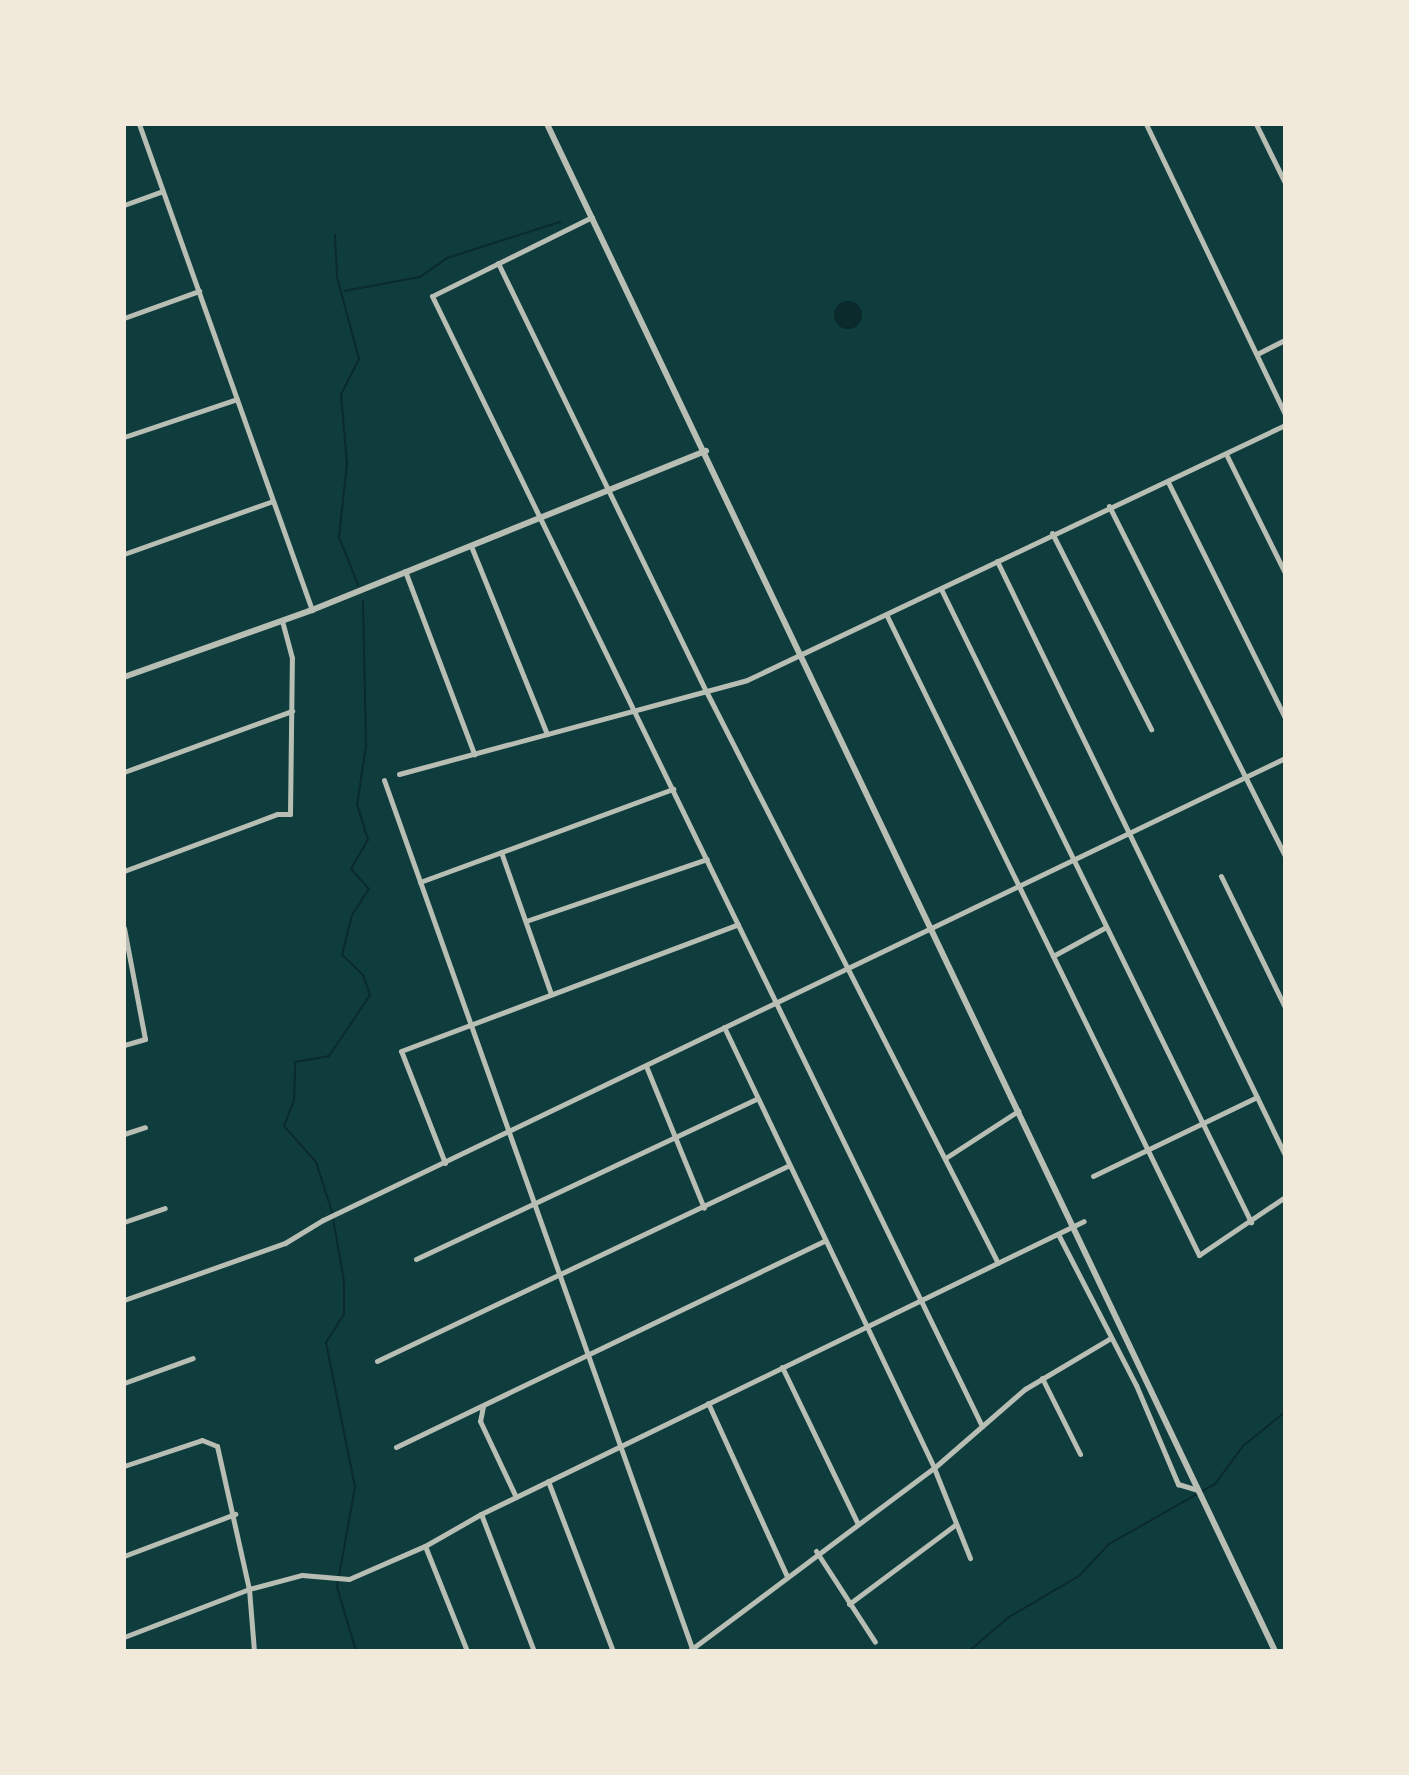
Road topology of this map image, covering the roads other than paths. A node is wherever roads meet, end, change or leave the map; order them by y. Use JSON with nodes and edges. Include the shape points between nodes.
{"nodes":[{"id":1,"x":139,"y":124,"type":"edge"},
{"id":2,"x":547,"y":124,"type":"edge"},
{"id":3,"x":1146,"y":124,"type":"edge"},
{"id":4,"x":1256,"y":124,"type":"edge"},
{"id":5,"x":1285,"y":183,"type":"edge"},
{"id":6,"x":163,"y":191,"type":"junction"},
{"id":7,"x":124,"y":205,"type":"edge"},
{"id":8,"x":592,"y":217,"type":"junction"},
{"id":9,"x":498,"y":263,"type":"junction"},
{"id":10,"x":199,"y":291,"type":"junction"},
{"id":11,"x":124,"y":318,"type":"edge"},
{"id":12,"x":1285,"y":340,"type":"edge"},
{"id":13,"x":1257,"y":354,"type":"junction"},
{"id":14,"x":237,"y":399,"type":"junction"},
{"id":15,"x":1285,"y":414,"type":"edge"},
{"id":16,"x":1285,"y":425,"type":"edge"},
{"id":17,"x":124,"y":437,"type":"edge"},
{"id":18,"x":706,"y":451,"type":"junction"},
{"id":19,"x":1226,"y":454,"type":"junction"},
{"id":20,"x":1168,"y":482,"type":"junction"},
{"id":21,"x":609,"y":490,"type":"junction"},
{"id":22,"x":273,"y":501,"type":"junction"},
{"id":23,"x":1109,"y":506,"type":"junction"},
{"id":24,"x":540,"y":518,"type":"junction"},
{"id":25,"x":1052,"y":533,"type":"junction"},
{"id":26,"x":471,"y":546,"type":"junction"},
{"id":27,"x":124,"y":554,"type":"edge"},
{"id":28,"x":997,"y":561,"type":"junction"},
{"id":29,"x":405,"y":571,"type":"junction"},
{"id":30,"x":1285,"y":573,"type":"edge"},
{"id":31,"x":942,"y":591,"type":"junction"},
{"id":32,"x":312,"y":610,"type":"junction"},
{"id":33,"x":887,"y":616,"type":"junction"},
{"id":34,"x":282,"y":620,"type":"junction"},
{"id":35,"x":802,"y":656,"type":"junction"},
{"id":36,"x":124,"y":677,"type":"edge"},
{"id":37,"x":706,"y":691,"type":"junction"},
{"id":38,"x":292,"y":711,"type":"junction"},
{"id":39,"x":635,"y":711,"type":"junction"},
{"id":40,"x":1285,"y":718,"type":"edge"},
{"id":41,"x":1151,"y":729,"type":"dead end"},
{"id":42,"x":547,"y":734,"type":"junction"},
{"id":43,"x":474,"y":754,"type":"junction"},
{"id":44,"x":1285,"y":758,"type":"edge"},
{"id":45,"x":124,"y":772,"type":"edge"},
{"id":46,"x":399,"y":774,"type":"dead end"},
{"id":47,"x":1242,"y":778,"type":"junction"},
{"id":48,"x":384,"y":780,"type":"dead end"},
{"id":49,"x":673,"y":789,"type":"junction"},
{"id":50,"x":1128,"y":832,"type":"junction"},
{"id":51,"x":501,"y":852,"type":"junction"},
{"id":52,"x":1285,"y":856,"type":"edge"},
{"id":53,"x":1072,"y":858,"type":"junction"},
{"id":54,"x":707,"y":859,"type":"junction"},
{"id":55,"x":124,"y":871,"type":"edge"},
{"id":56,"x":1221,"y":876,"type":"dead end"},
{"id":57,"x":420,"y":882,"type":"junction"},
{"id":58,"x":1018,"y":884,"type":"junction"},
{"id":59,"x":526,"y":921,"type":"junction"},
{"id":60,"x":738,"y":924,"type":"junction"},
{"id":61,"x":1106,"y":927,"type":"junction"},
{"id":62,"x":124,"y":928,"type":"edge"},
{"id":63,"x":932,"y":928,"type":"junction"},
{"id":64,"x":1053,"y":956,"type":"junction"},
{"id":65,"x":127,"y":966,"type":"edge"},
{"id":66,"x":845,"y":970,"type":"junction"},
{"id":67,"x":552,"y":994,"type":"junction"},
{"id":68,"x":777,"y":1003,"type":"junction"},
{"id":69,"x":1285,"y":1007,"type":"edge"},
{"id":70,"x":471,"y":1025,"type":"junction"},
{"id":71,"x":724,"y":1027,"type":"junction"},
{"id":72,"x":124,"y":1045,"type":"edge"},
{"id":73,"x":646,"y":1066,"type":"junction"},
{"id":74,"x":1257,"y":1097,"type":"junction"},
{"id":75,"x":756,"y":1099,"type":"junction"},
{"id":76,"x":1018,"y":1111,"type":"junction"},
{"id":77,"x":1203,"y":1123,"type":"junction"},
{"id":78,"x":145,"y":1127,"type":"dead end"},
{"id":79,"x":509,"y":1132,"type":"junction"},
{"id":80,"x":124,"y":1134,"type":"edge"},
{"id":81,"x":675,"y":1136,"type":"junction"},
{"id":82,"x":1148,"y":1150,"type":"junction"},
{"id":83,"x":1285,"y":1155,"type":"edge"},
{"id":84,"x":947,"y":1157,"type":"junction"},
{"id":85,"x":445,"y":1163,"type":"junction"},
{"id":86,"x":788,"y":1166,"type":"junction"},
{"id":87,"x":1093,"y":1176,"type":"dead end"},
{"id":88,"x":1285,"y":1197,"type":"edge"},
{"id":89,"x":534,"y":1201,"type":"junction"},
{"id":90,"x":165,"y":1208,"type":"dead end"},
{"id":91,"x":704,"y":1208,"type":"junction"},
{"id":92,"x":1084,"y":1221,"type":"dead end"},
{"id":93,"x":124,"y":1222,"type":"edge"},
{"id":94,"x":1251,"y":1223,"type":"junction"},
{"id":95,"x":1073,"y":1227,"type":"junction"},
{"id":96,"x":1058,"y":1234,"type":"junction"},
{"id":97,"x":824,"y":1241,"type":"junction"},
{"id":98,"x":416,"y":1259,"type":"dead end"},
{"id":99,"x":998,"y":1263,"type":"junction"},
{"id":100,"x":560,"y":1275,"type":"junction"},
{"id":101,"x":124,"y":1300,"type":"edge"},
{"id":102,"x":921,"y":1300,"type":"junction"},
{"id":103,"x":866,"y":1324,"type":"junction"},
{"id":104,"x":1111,"y":1338,"type":"junction"},
{"id":105,"x":588,"y":1355,"type":"junction"},
{"id":106,"x":193,"y":1358,"type":"dead end"},
{"id":107,"x":377,"y":1361,"type":"dead end"},
{"id":108,"x":782,"y":1367,"type":"junction"},
{"id":109,"x":1042,"y":1378,"type":"junction"},
{"id":110,"x":124,"y":1383,"type":"edge"},
{"id":111,"x":708,"y":1403,"type":"junction"},
{"id":112,"x":484,"y":1406,"type":"junction"},
{"id":113,"x":982,"y":1426,"type":"junction"},
{"id":114,"x":620,"y":1446,"type":"junction"},
{"id":115,"x":396,"y":1447,"type":"dead end"},
{"id":116,"x":1080,"y":1454,"type":"dead end"},
{"id":117,"x":124,"y":1466,"type":"edge"},
{"id":118,"x":934,"y":1468,"type":"junction"},
{"id":119,"x":548,"y":1481,"type":"junction"},
{"id":120,"x":1198,"y":1490,"type":"junction"},
{"id":121,"x":516,"y":1497,"type":"junction"},
{"id":122,"x":235,"y":1514,"type":"junction"},
{"id":123,"x":481,"y":1514,"type":"junction"},
{"id":124,"x":857,"y":1522,"type":"junction"},
{"id":125,"x":955,"y":1525,"type":"junction"},
{"id":126,"x":425,"y":1546,"type":"junction"},
{"id":127,"x":816,"y":1551,"type":"junction"},
{"id":128,"x":124,"y":1556,"type":"edge"},
{"id":129,"x":970,"y":1558,"type":"dead end"},
{"id":130,"x":787,"y":1576,"type":"junction"},
{"id":131,"x":249,"y":1589,"type":"junction"},
{"id":132,"x":849,"y":1604,"type":"junction"},
{"id":133,"x":124,"y":1637,"type":"edge"},
{"id":134,"x":875,"y":1642,"type":"dead end"},
{"id":135,"x":692,"y":1650,"type":"edge"},
{"id":136,"x":254,"y":1651,"type":"edge"},
{"id":137,"x":467,"y":1651,"type":"edge"},
{"id":138,"x":534,"y":1651,"type":"edge"},
{"id":139,"x":613,"y":1651,"type":"edge"},
{"id":140,"x":1275,"y":1651,"type":"edge"}],
"edges":[{"from":1,"to":6,"type":"street"},
{"from":2,"to":8,"type":"street"},
{"from":3,"to":13,"type":"street"},
{"from":4,"to":5,"type":"street"},
{"from":6,"to":7,"type":"street"},
{"from":6,"to":10,"type":"street"},
{"from":8,"to":9,"type":"street"},
{"from":8,"to":18,"type":"street"},
{"from":9,"to":21,"type":"street"},
{"from":9,"to":24,"type":"street","via":[[432,296]]},
{"from":10,"to":11,"type":"street"},
{"from":10,"to":14,"type":"street"},
{"from":12,"to":13,"type":"street"},
{"from":13,"to":15,"type":"street"},
{"from":14,"to":17,"type":"street"},
{"from":14,"to":22,"type":"street"},
{"from":16,"to":19,"type":"street"},
{"from":18,"to":21,"type":"street"},
{"from":18,"to":35,"type":"street"},
{"from":19,"to":20,"type":"street"},
{"from":19,"to":30,"type":"street"},
{"from":20,"to":23,"type":"street"},
{"from":20,"to":40,"type":"street"},
{"from":21,"to":24,"type":"street"},
{"from":21,"to":37,"type":"street"},
{"from":22,"to":27,"type":"street"},
{"from":22,"to":32,"type":"street"},
{"from":23,"to":25,"type":"street"},
{"from":23,"to":47,"type":"street"},
{"from":24,"to":26,"type":"street"},
{"from":24,"to":39,"type":"street"},
{"from":25,"to":28,"type":"street"},
{"from":25,"to":41,"type":"street"},
{"from":26,"to":29,"type":"street"},
{"from":26,"to":42,"type":"street"},
{"from":28,"to":31,"type":"street"},
{"from":28,"to":50,"type":"street"},
{"from":29,"to":32,"type":"street"},
{"from":29,"to":43,"type":"street"},
{"from":31,"to":33,"type":"street"},
{"from":31,"to":53,"type":"street"},
{"from":32,"to":34,"type":"street"},
{"from":33,"to":35,"type":"street"},
{"from":33,"to":58,"type":"street"},
{"from":34,"to":36,"type":"street"},
{"from":34,"to":38,"type":"street","via":[[292,658]]},
{"from":35,"to":37,"type":"street"},
{"from":35,"to":63,"type":"street"},
{"from":37,"to":39,"type":"street"},
{"from":37,"to":66,"type":"street"},
{"from":38,"to":45,"type":"street"},
{"from":38,"to":55,"type":"street","via":[[290,814],[277,814]]},
{"from":39,"to":42,"type":"street"},
{"from":39,"to":49,"type":"street"},
{"from":42,"to":43,"type":"street"},
{"from":43,"to":46,"type":"street"},
{"from":44,"to":47,"type":"street"},
{"from":47,"to":50,"type":"street"},
{"from":47,"to":52,"type":"street"},
{"from":48,"to":57,"type":"street"},
{"from":49,"to":51,"type":"street"},
{"from":49,"to":54,"type":"street"},
{"from":50,"to":53,"type":"street"},
{"from":50,"to":74,"type":"street"},
{"from":51,"to":57,"type":"street"},
{"from":51,"to":59,"type":"street"},
{"from":53,"to":58,"type":"street"},
{"from":53,"to":61,"type":"street"},
{"from":54,"to":59,"type":"street"},
{"from":54,"to":60,"type":"street"},
{"from":56,"to":69,"type":"street"},
{"from":57,"to":70,"type":"street"},
{"from":58,"to":63,"type":"street"},
{"from":58,"to":64,"type":"street"},
{"from":59,"to":67,"type":"street"},
{"from":60,"to":67,"type":"street"},
{"from":60,"to":68,"type":"street"},
{"from":61,"to":64,"type":"street"},
{"from":61,"to":77,"type":"street"},
{"from":62,"to":65,"type":"street"},
{"from":63,"to":66,"type":"street"},
{"from":63,"to":76,"type":"street"},
{"from":64,"to":82,"type":"street"},
{"from":65,"to":72,"type":"street","via":[[145,1039]]},
{"from":66,"to":68,"type":"street"},
{"from":66,"to":84,"type":"street"},
{"from":67,"to":70,"type":"street"},
{"from":68,"to":71,"type":"street"},
{"from":68,"to":102,"type":"street"},
{"from":70,"to":79,"type":"street"},
{"from":70,"to":85,"type":"street","via":[[401,1051]]},
{"from":71,"to":73,"type":"street"},
{"from":71,"to":75,"type":"street"},
{"from":73,"to":79,"type":"street"},
{"from":73,"to":81,"type":"street"},
{"from":74,"to":77,"type":"street"},
{"from":74,"to":83,"type":"street"},
{"from":75,"to":81,"type":"street"},
{"from":75,"to":86,"type":"street"},
{"from":76,"to":84,"type":"street"},
{"from":76,"to":95,"type":"street"},
{"from":77,"to":82,"type":"street"},
{"from":77,"to":94,"type":"street"},
{"from":78,"to":80,"type":"street"},
{"from":79,"to":85,"type":"street"},
{"from":79,"to":89,"type":"street"},
{"from":81,"to":89,"type":"street"},
{"from":81,"to":91,"type":"street"},
{"from":82,"to":87,"type":"street"},
{"from":82,"to":94,"type":"street","via":[[1199,1255]]},
{"from":84,"to":99,"type":"street"},
{"from":85,"to":101,"type":"street","via":[[285,1243]]},
{"from":86,"to":91,"type":"street"},
{"from":86,"to":97,"type":"street"},
{"from":88,"to":94,"type":"street"},
{"from":89,"to":98,"type":"street"},
{"from":89,"to":100,"type":"street"},
{"from":90,"to":93,"type":"street"},
{"from":91,"to":100,"type":"street"},
{"from":92,"to":95,"type":"street"},
{"from":95,"to":96,"type":"street"},
{"from":95,"to":120,"type":"street"},
{"from":96,"to":99,"type":"street"},
{"from":96,"to":104,"type":"street"},
{"from":97,"to":103,"type":"street"},
{"from":97,"to":105,"type":"street"},
{"from":99,"to":102,"type":"street"},
{"from":100,"to":105,"type":"street"},
{"from":100,"to":107,"type":"street"},
{"from":102,"to":103,"type":"street"},
{"from":102,"to":113,"type":"street"},
{"from":103,"to":108,"type":"street"},
{"from":103,"to":118,"type":"street"},
{"from":104,"to":109,"type":"street"},
{"from":104,"to":120,"type":"street","via":[[1178,1484]]},
{"from":105,"to":112,"type":"street"},
{"from":105,"to":114,"type":"street"},
{"from":106,"to":110,"type":"street"},
{"from":108,"to":111,"type":"street"},
{"from":108,"to":124,"type":"street"},
{"from":109,"to":113,"type":"street"},
{"from":109,"to":116,"type":"street"},
{"from":111,"to":114,"type":"street"},
{"from":111,"to":130,"type":"street"},
{"from":112,"to":115,"type":"street"},
{"from":112,"to":121,"type":"street","via":[[480,1421]]},
{"from":113,"to":118,"type":"street"},
{"from":114,"to":119,"type":"street"},
{"from":114,"to":135,"type":"street"},
{"from":117,"to":122,"type":"street","via":[[210,1440],[217,1446]]},
{"from":118,"to":124,"type":"street"},
{"from":118,"to":125,"type":"street"},
{"from":119,"to":121,"type":"street"},
{"from":119,"to":139,"type":"street"},
{"from":120,"to":140,"type":"street"},
{"from":121,"to":123,"type":"street"},
{"from":122,"to":128,"type":"street"},
{"from":122,"to":131,"type":"street"},
{"from":123,"to":126,"type":"street"},
{"from":123,"to":138,"type":"street"},
{"from":124,"to":127,"type":"street"},
{"from":125,"to":129,"type":"street"},
{"from":125,"to":132,"type":"street"},
{"from":126,"to":131,"type":"street","via":[[349,1579],[307,1575]]},
{"from":126,"to":137,"type":"street"},
{"from":127,"to":130,"type":"street"},
{"from":127,"to":132,"type":"street"},
{"from":130,"to":135,"type":"street"},
{"from":131,"to":133,"type":"street"},
{"from":131,"to":136,"type":"street"},
{"from":132,"to":134,"type":"street"}]}
